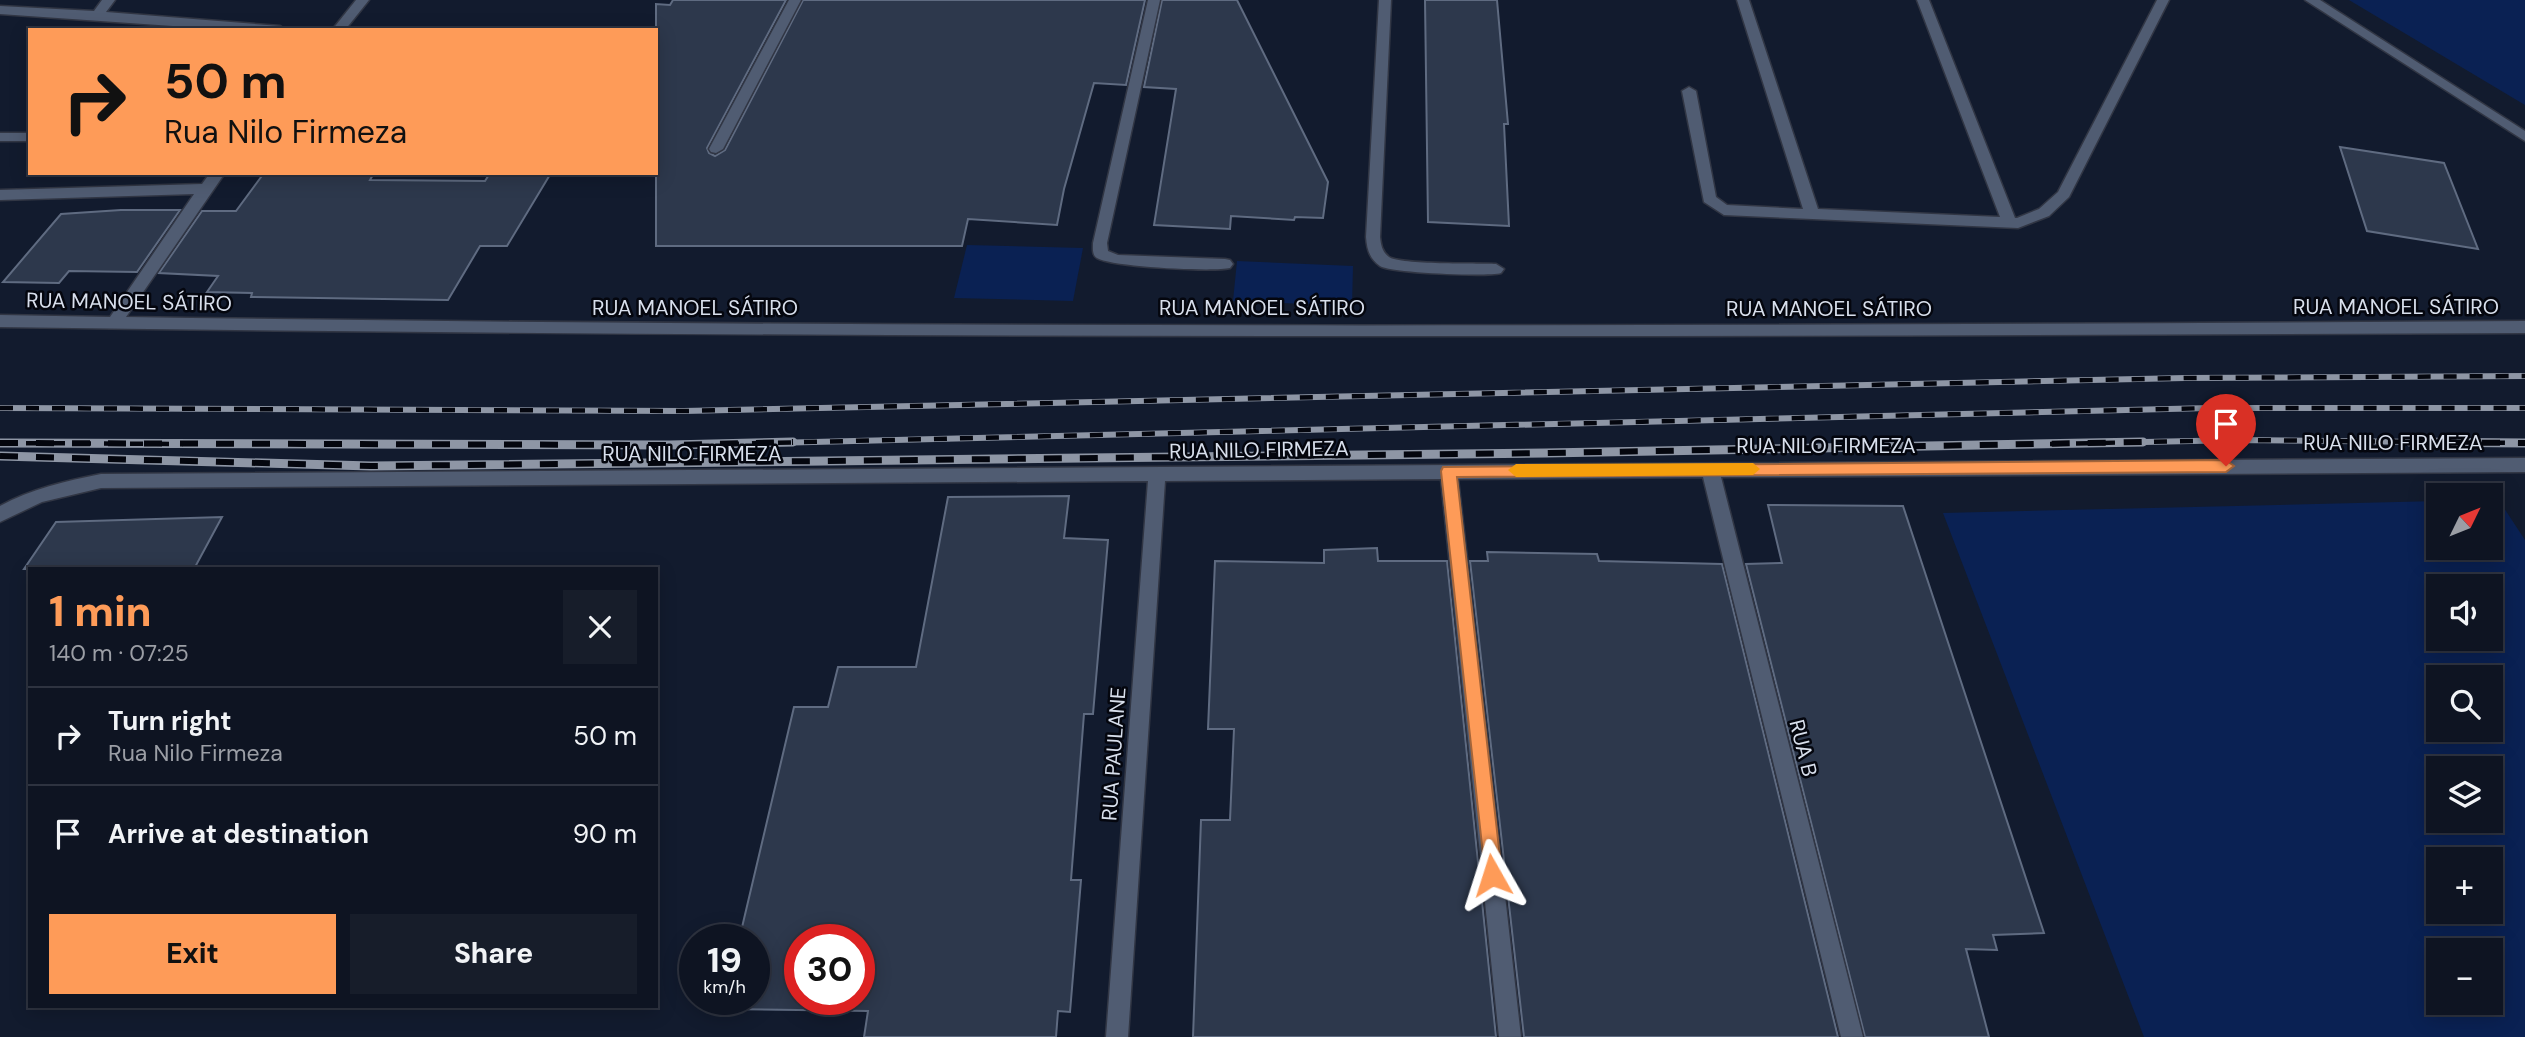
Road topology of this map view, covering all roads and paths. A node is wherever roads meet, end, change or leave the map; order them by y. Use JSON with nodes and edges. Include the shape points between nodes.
{"nodes":[{"id":1,"x":109,"y":0,"type":"edge"},
{"id":2,"x":363,"y":0,"type":"edge"},
{"id":3,"x":795,"y":0,"type":"edge"},
{"id":4,"x":1154,"y":0,"type":"edge"},
{"id":5,"x":1385,"y":0,"type":"edge"},
{"id":6,"x":1743,"y":0,"type":"edge"},
{"id":7,"x":1923,"y":0,"type":"edge"},
{"id":8,"x":2163,"y":0,"type":"edge"},
{"id":9,"x":2311,"y":0,"type":"edge"},
{"id":10,"x":0,"y":10,"type":"edge"},
{"id":11,"x":96,"y":15,"type":"junction"},
{"id":12,"x":255,"y":28,"type":"edge"},
{"id":13,"x":340,"y":28,"type":"edge"},
{"id":14,"x":1689,"y":92,"type":"dead end"},
{"id":15,"x":0,"y":137,"type":"edge"},
{"id":16,"x":28,"y":137,"type":"edge"},
{"id":17,"x":2525,"y":137,"type":"edge"},
{"id":18,"x":716,"y":149,"type":"dead end"},
{"id":19,"x":216,"y":175,"type":"edge"},
{"id":20,"x":205,"y":188,"type":"junction"},
{"id":21,"x":0,"y":195,"type":"edge"},
{"id":22,"x":1812,"y":214,"type":"junction"},
{"id":23,"x":2009,"y":222,"type":"junction"},
{"id":24,"x":1225,"y":264,"type":"dead end"},
{"id":25,"x":1496,"y":269,"type":"dead end"},
{"id":26,"x":0,"y":321,"type":"edge"},
{"id":27,"x":115,"y":322,"type":"junction"},
{"id":28,"x":2525,"y":327,"type":"edge"},
{"id":29,"x":2525,"y":465,"type":"edge"},
{"id":30,"x":1710,"y":469,"type":"junction"},
{"id":31,"x":1448,"y":471,"type":"junction"},
{"id":32,"x":1157,"y":474,"type":"junction"},
{"id":33,"x":0,"y":515,"type":"edge"},
{"id":34,"x":1117,"y":1037,"type":"edge"},
{"id":35,"x":1510,"y":1037,"type":"edge"},
{"id":36,"x":1852,"y":1037,"type":"edge"}],
"edges":[{"from":1,"to":11,"type":"street"},
{"from":2,"to":13,"type":"street"},
{"from":3,"to":18,"type":"street"},
{"from":4,"to":24,"type":"street","via":[[1101,254],[1117,260]]},
{"from":5,"to":25,"type":"street","via":[[1375,252],[1387,263],[1406,266]]},
{"from":6,"to":22,"type":"street"},
{"from":7,"to":23,"type":"street"},
{"from":8,"to":23,"type":"street","via":[[2057,205],[2039,217]]},
{"from":9,"to":17,"type":"street"},
{"from":10,"to":11,"type":"street"},
{"from":11,"to":12,"type":"street"},
{"from":14,"to":22,"type":"street","via":[[1714,205],[1724,210]]},
{"from":15,"to":16,"type":"street"},
{"from":19,"to":20,"type":"street"},
{"from":20,"to":21,"type":"street"},
{"from":20,"to":27,"type":"street"},
{"from":22,"to":23,"type":"street"},
{"from":26,"to":27,"type":"street","name":"RUA MANOEL SÁTIRO"},
{"from":27,"to":28,"type":"street","name":"RUA MANOEL SÁTIRO","via":[[615,329]]},
{"from":29,"to":30,"type":"street","name":"RUA NILO FIRMEZA"},
{"from":30,"to":31,"type":"street","name":"RUA NILO FIRMEZA"},
{"from":30,"to":36,"type":"street","name":"RUA B"},
{"from":31,"to":32,"type":"street","name":"RUA NILO FIRMEZA"},
{"from":31,"to":35,"type":"street"},
{"from":32,"to":33,"type":"street","name":"RUA NILO FIRMEZA","via":[[102,481],[60,488]]},
{"from":32,"to":34,"type":"street","name":"RUA PAULANE"}]}
